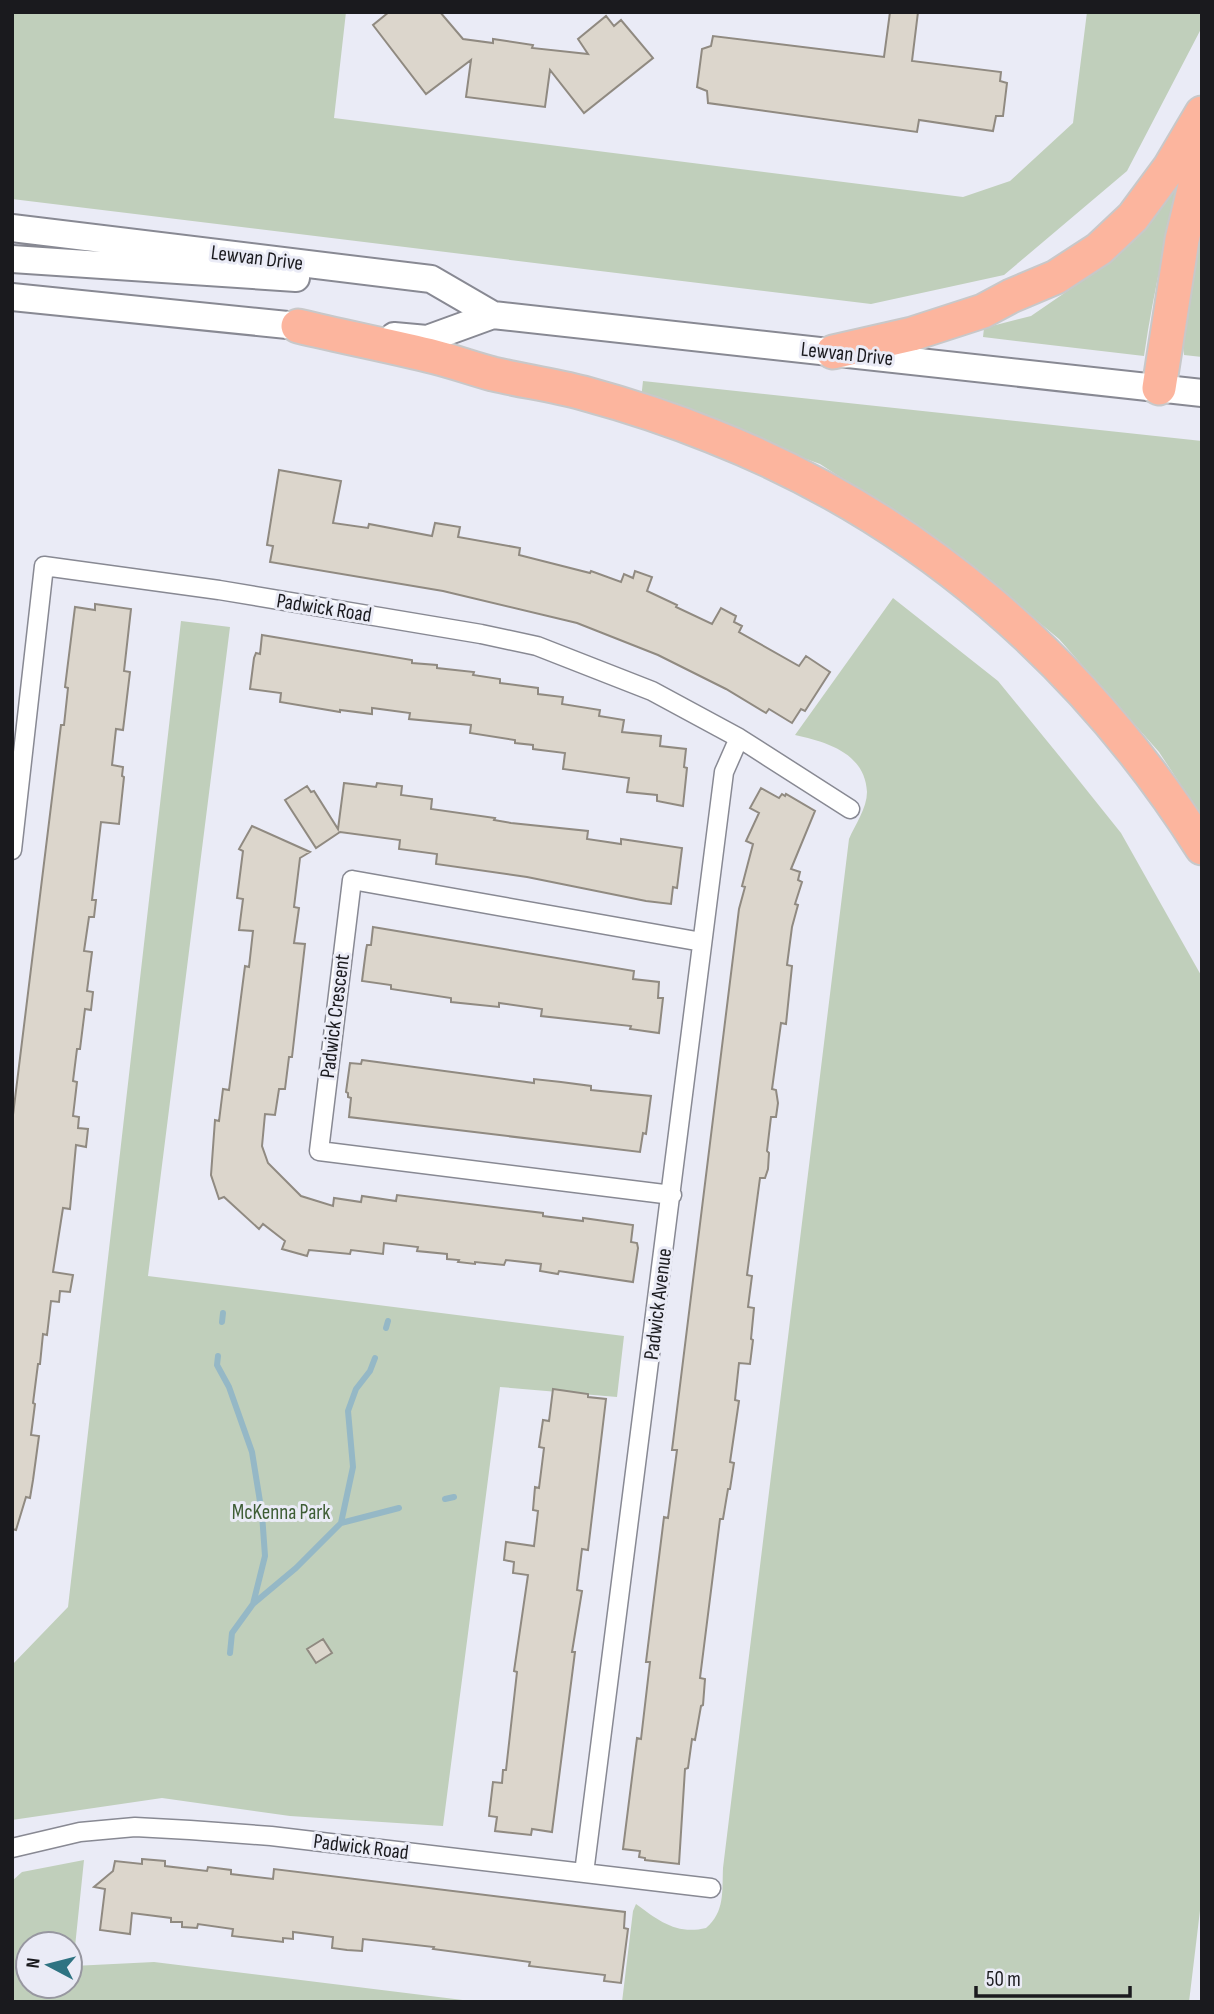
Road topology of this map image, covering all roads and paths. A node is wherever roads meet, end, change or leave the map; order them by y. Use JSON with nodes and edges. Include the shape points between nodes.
{"nodes":[{"id":1,"x":1202,"y":113,"type":"edge"},
{"id":2,"x":1202,"y":156,"type":"edge"},
{"id":3,"x":12,"y":228,"type":"edge"},
{"id":4,"x":12,"y":260,"type":"edge"},
{"id":5,"x":431,"y":279,"type":"junction"},
{"id":6,"x":12,"y":297,"type":"edge"},
{"id":7,"x":493,"y":315,"type":"junction"},
{"id":8,"x":298,"y":326,"type":"junction"},
{"id":9,"x":833,"y":352,"type":"junction"},
{"id":10,"x":1159,"y":388,"type":"junction"},
{"id":11,"x":1202,"y":393,"type":"edge"},
{"id":12,"x":738,"y":738,"type":"junction"},
{"id":13,"x":849,"y":808,"type":"dead end"},
{"id":14,"x":1202,"y":848,"type":"edge"},
{"id":15,"x":12,"y":850,"type":"edge"},
{"id":16,"x":702,"y":942,"type":"junction"},
{"id":17,"x":672,"y":1195,"type":"junction"},
{"id":18,"x":12,"y":1848,"type":"edge"},
{"id":19,"x":584,"y":1873,"type":"junction"},
{"id":20,"x":711,"y":1888,"type":"dead end"}],
"edges":[{"from":1,"to":9,"type":"highway","via":[[1133,217],[1099,249],[1056,277],[984,311]]},
{"from":2,"to":10,"type":"highway","via":[[1182,240]]},
{"from":3,"to":5,"type":"main road","name":"Lewvan Drive"},
{"from":4,"to":5,"type":"main road","via":[[279,278]]},
{"from":5,"to":7,"type":"main road","name":"Lewvan Drive"},
{"from":6,"to":8,"type":"main road","name":"Lewvan Drive"},
{"from":7,"to":8,"type":"main road","name":"Lewvan Drive","via":[[427,339]]},
{"from":7,"to":9,"type":"main road","name":"Lewvan Drive"},
{"from":8,"to":14,"type":"highway","via":[[623,405],[713,436],[819,485],[927,553],[1049,654],[1148,768]]},
{"from":9,"to":10,"type":"main road","name":"Lewvan Drive"},
{"from":10,"to":11,"type":"main road","name":"Lewvan Drive"},
{"from":12,"to":13,"type":"street","name":"Padwick Road"},
{"from":12,"to":15,"type":"street","name":"Padwick Road","via":[[652,691],[537,646],[219,590],[44,566]]},
{"from":12,"to":16,"type":"street","name":"Padwick Avenue","via":[[724,772]]},
{"from":16,"to":17,"type":"street","name":"Padwick Avenue"},
{"from":16,"to":17,"type":"street","name":"Padwick Crescent","via":[[352,880],[319,1151]]},
{"from":17,"to":19,"type":"street","name":"Padwick Avenue"},
{"from":18,"to":19,"type":"street","name":"Padwick Road","via":[[80,1832],[135,1827],[271,1836]]},
{"from":19,"to":20,"type":"street","name":"Padwick Road"}]}
